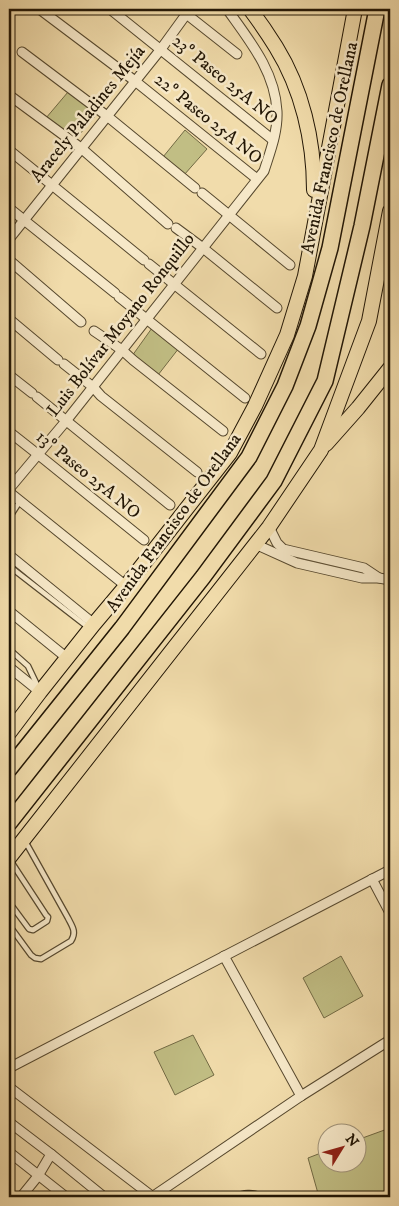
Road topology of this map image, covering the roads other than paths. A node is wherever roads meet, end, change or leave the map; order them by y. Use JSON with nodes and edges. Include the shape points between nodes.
{"nodes":[{"id":1,"x":110,"y":9,"type":"edge"},
{"id":2,"x":227,"y":9,"type":"edge"},
{"id":3,"x":250,"y":9,"type":"edge"},
{"id":4,"x":354,"y":9,"type":"edge"},
{"id":5,"x":377,"y":9,"type":"edge"},
{"id":6,"x":185,"y":10,"type":"edge"},
{"id":7,"x":42,"y":11,"type":"dead end"},
{"id":8,"x":161,"y":49,"type":"junction"},
{"id":9,"x":22,"y":52,"type":"dead end"},
{"id":10,"x":237,"y":54,"type":"dead end"},
{"id":11,"x":135,"y":81,"type":"junction"},
{"id":12,"x":390,"y":85,"type":"edge"},
{"id":13,"x":9,"y":95,"type":"edge"},
{"id":14,"x":107,"y":116,"type":"junction"},
{"id":15,"x":274,"y":140,"type":"junction"},
{"id":16,"x":82,"y":148,"type":"junction"},
{"id":17,"x":9,"y":150,"type":"edge"},
{"id":18,"x":258,"y":179,"type":"junction"},
{"id":19,"x":52,"y":184,"type":"junction"},
{"id":20,"x":9,"y":208,"type":"edge"},
{"id":21,"x":390,"y":211,"type":"edge"},
{"id":22,"x":229,"y":215,"type":"junction"},
{"id":23,"x":315,"y":218,"type":"junction"},
{"id":24,"x":24,"y":220,"type":"junction"},
{"id":25,"x":9,"y":239,"type":"edge"},
{"id":26,"x":203,"y":248,"type":"junction"},
{"id":27,"x":9,"y":260,"type":"edge"},
{"id":28,"x":290,"y":265,"type":"dead end"},
{"id":29,"x":175,"y":284,"type":"junction"},
{"id":30,"x":277,"y":308,"type":"dead end"},
{"id":31,"x":147,"y":319,"type":"junction"},
{"id":32,"x":9,"y":320,"type":"edge"},
{"id":33,"x":81,"y":322,"type":"dead end"},
{"id":34,"x":94,"y":331,"type":"dead end"},
{"id":35,"x":122,"y":350,"type":"junction"},
{"id":36,"x":261,"y":354,"type":"dead end"},
{"id":37,"x":390,"y":368,"type":"edge"},
{"id":38,"x":9,"y":374,"type":"edge"},
{"id":39,"x":93,"y":387,"type":"junction"},
{"id":40,"x":245,"y":398,"type":"dead end"},
{"id":41,"x":66,"y":421,"type":"junction"},
{"id":42,"x":223,"y":431,"type":"dead end"},
{"id":43,"x":12,"y":434,"type":"dead end"},
{"id":44,"x":321,"y":450,"type":"junction"},
{"id":45,"x":38,"y":454,"type":"junction"},
{"id":46,"x":197,"y":472,"type":"dead end"},
{"id":47,"x":9,"y":490,"type":"edge"},
{"id":48,"x":20,"y":501,"type":"junction"},
{"id":49,"x":170,"y":505,"type":"dead end"},
{"id":50,"x":9,"y":518,"type":"edge"},
{"id":51,"x":268,"y":527,"type":"junction"},
{"id":52,"x":144,"y":540,"type":"dead end"},
{"id":53,"x":255,"y":544,"type":"junction"},
{"id":54,"x":281,"y":553,"type":"junction"},
{"id":55,"x":9,"y":555,"type":"edge"},
{"id":56,"x":9,"y":566,"type":"edge"},
{"id":57,"x":390,"y":578,"type":"edge"},
{"id":58,"x":126,"y":586,"type":"junction"},
{"id":59,"x":9,"y":607,"type":"edge"},
{"id":60,"x":9,"y":611,"type":"edge"},
{"id":61,"x":92,"y":626,"type":"junction"},
{"id":62,"x":9,"y":649,"type":"edge"},
{"id":63,"x":69,"y":657,"type":"junction"},
{"id":64,"x":9,"y":667,"type":"edge"},
{"id":65,"x":40,"y":692,"type":"junction"},
{"id":66,"x":11,"y":727,"type":"edge"},
{"id":67,"x":9,"y":769,"type":"edge"},
{"id":68,"x":9,"y":823,"type":"edge"},
{"id":69,"x":24,"y":840,"type":"junction"},
{"id":70,"x":9,"y":858,"type":"edge"},
{"id":71,"x":390,"y":870,"type":"edge"},
{"id":72,"x":372,"y":879,"type":"junction"},
{"id":73,"x":9,"y":902,"type":"edge"},
{"id":74,"x":390,"y":913,"type":"edge"},
{"id":75,"x":9,"y":925,"type":"edge"},
{"id":76,"x":224,"y":956,"type":"junction"},
{"id":77,"x":390,"y":1040,"type":"edge"},
{"id":78,"x":9,"y":1068,"type":"edge"},
{"id":79,"x":9,"y":1087,"type":"edge"},
{"id":80,"x":301,"y":1096,"type":"junction"},
{"id":81,"x":9,"y":1122,"type":"edge"},
{"id":82,"x":9,"y":1152,"type":"edge"},
{"id":83,"x":51,"y":1154,"type":"junction"},
{"id":84,"x":38,"y":1176,"type":"junction"},
{"id":85,"x":21,"y":1197,"type":"edge"},
{"id":86,"x":66,"y":1197,"type":"edge"},
{"id":87,"x":104,"y":1197,"type":"edge"},
{"id":88,"x":153,"y":1197,"type":"edge"},
{"id":89,"x":232,"y":1197,"type":"edge"},
{"id":90,"x":262,"y":1197,"type":"edge"}],
"edges":[{"from":1,"to":8,"type":"street","name":"23º Paseo 25A NO"},
{"from":2,"to":15,"type":"street","name":"Luis Bolívar Moyano Ronquillo","via":[[260,55],[272,84],[277,112]]},
{"from":3,"to":23,"type":"main road","via":[[276,47],[299,97],[312,150]]},
{"from":4,"to":23,"type":"main road","name":"Avenida Francisco de Orellana"},
{"from":5,"to":67,"type":"highway","name":"Avenida Francisco de Orellana","via":[[330,248],[308,326],[285,386],[249,456],[122,628]]},
{"from":6,"to":8,"type":"street","name":"Aracely Paladines Mejía"},
{"from":6,"to":10,"type":"street"},
{"from":7,"to":11,"type":"street","name":"22º Paseo 25A NO"},
{"from":8,"to":11,"type":"street","name":"Aracely Paladines Mejía"},
{"from":8,"to":15,"type":"street","name":"23º Paseo 25A NO"},
{"from":9,"to":14,"type":"street"},
{"from":11,"to":14,"type":"street","name":"Aracely Paladines Mejía"},
{"from":11,"to":18,"type":"street","name":"22º Paseo 25A NO"},
{"from":12,"to":68,"type":"highway","via":[[362,226],[325,381],[274,481],[203,577]]},
{"from":13,"to":16,"type":"street"},
{"from":14,"to":16,"type":"street","name":"Aracely Paladines Mejía"},
{"from":14,"to":22,"type":"street"},
{"from":15,"to":18,"type":"street","name":"Luis Bolívar Moyano Ronquillo","via":[[264,171]]},
{"from":16,"to":19,"type":"street","name":"Aracely Paladines Mejía"},
{"from":16,"to":26,"type":"street","via":[[172,226]]},
{"from":17,"to":19,"type":"street"},
{"from":18,"to":22,"type":"street","name":"Luis Bolívar Moyano Ronquillo"},
{"from":19,"to":24,"type":"street","name":"Aracely Paladines Mejía"},
{"from":19,"to":29,"type":"street"},
{"from":20,"to":24,"type":"street"},
{"from":21,"to":44,"type":"main road","via":[[369,321]]},
{"from":22,"to":26,"type":"street","name":"Luis Bolívar Moyano Ronquillo"},
{"from":22,"to":28,"type":"street"},
{"from":23,"to":58,"type":"main road","name":"Avenida Francisco de Orellana","via":[[304,276],[287,335],[255,406],[230,454]]},
{"from":24,"to":25,"type":"street","name":"Aracely Paladines Mejía"},
{"from":24,"to":31,"type":"street"},
{"from":26,"to":29,"type":"street","name":"Luis Bolívar Moyano Ronquillo"},
{"from":26,"to":30,"type":"street"},
{"from":27,"to":33,"type":"street"},
{"from":29,"to":31,"type":"street","name":"Luis Bolívar Moyano Ronquillo"},
{"from":29,"to":36,"type":"street"},
{"from":31,"to":35,"type":"street","name":"Luis Bolívar Moyano Ronquillo"},
{"from":31,"to":40,"type":"street"},
{"from":32,"to":39,"type":"street"},
{"from":34,"to":35,"type":"street"},
{"from":35,"to":39,"type":"street","name":"Luis Bolívar Moyano Ronquillo"},
{"from":35,"to":42,"type":"street"},
{"from":37,"to":44,"type":"main road"},
{"from":38,"to":41,"type":"street"},
{"from":39,"to":41,"type":"street","name":"Luis Bolívar Moyano Ronquillo"},
{"from":39,"to":46,"type":"street"},
{"from":41,"to":45,"type":"street","name":"Luis Bolívar Moyano Ronquillo"},
{"from":41,"to":49,"type":"street"},
{"from":43,"to":45,"type":"street","name":"13º Paseo 25A NO"},
{"from":44,"to":51,"type":"main road"},
{"from":45,"to":47,"type":"street","name":"Luis Bolívar Moyano Ronquillo"},
{"from":45,"to":52,"type":"street","name":"13º Paseo 25A NO"},
{"from":47,"to":48,"type":"street"},
{"from":48,"to":50,"type":"lane"},
{"from":48,"to":58,"type":"street"},
{"from":51,"to":53,"type":"main road"},
{"from":51,"to":54,"type":"street"},
{"from":53,"to":54,"type":"street"},
{"from":53,"to":69,"type":"main road"},
{"from":54,"to":57,"type":"street","via":[[297,563],[362,578]]},
{"from":55,"to":61,"type":"street"},
{"from":56,"to":61,"type":"lane"},
{"from":58,"to":61,"type":"main road","name":"Avenida Francisco de Orellana"},
{"from":59,"to":63,"type":"lane"},
{"from":60,"to":63,"type":"street"},
{"from":61,"to":63,"type":"main road","name":"Avenida Francisco de Orellana"},
{"from":62,"to":65,"type":"lane","via":[[28,666]]},
{"from":63,"to":65,"type":"main road","name":"Avenida Francisco de Orellana"},
{"from":64,"to":65,"type":"street"},
{"from":65,"to":66,"type":"main road","name":"Avenida Francisco de Orellana"},
{"from":69,"to":70,"type":"main road"},
{"from":69,"to":75,"type":"lane","via":[[68,918],[74,937],[41,959],[35,958]]},
{"from":70,"to":73,"type":"lane","via":[[48,917],[47,921],[33,930],[29,929]]},
{"from":71,"to":72,"type":"street"},
{"from":72,"to":74,"type":"street"},
{"from":72,"to":76,"type":"street"},
{"from":76,"to":78,"type":"street"},
{"from":76,"to":80,"type":"street"},
{"from":77,"to":80,"type":"street"},
{"from":79,"to":88,"type":"street"},
{"from":80,"to":88,"type":"street"},
{"from":81,"to":83,"type":"street"},
{"from":82,"to":84,"type":"street"},
{"from":83,"to":84,"type":"street"},
{"from":83,"to":87,"type":"street"},
{"from":84,"to":85,"type":"street"},
{"from":84,"to":86,"type":"street"},
{"from":89,"to":90,"type":"lane","via":[[253,1193]]}]}
